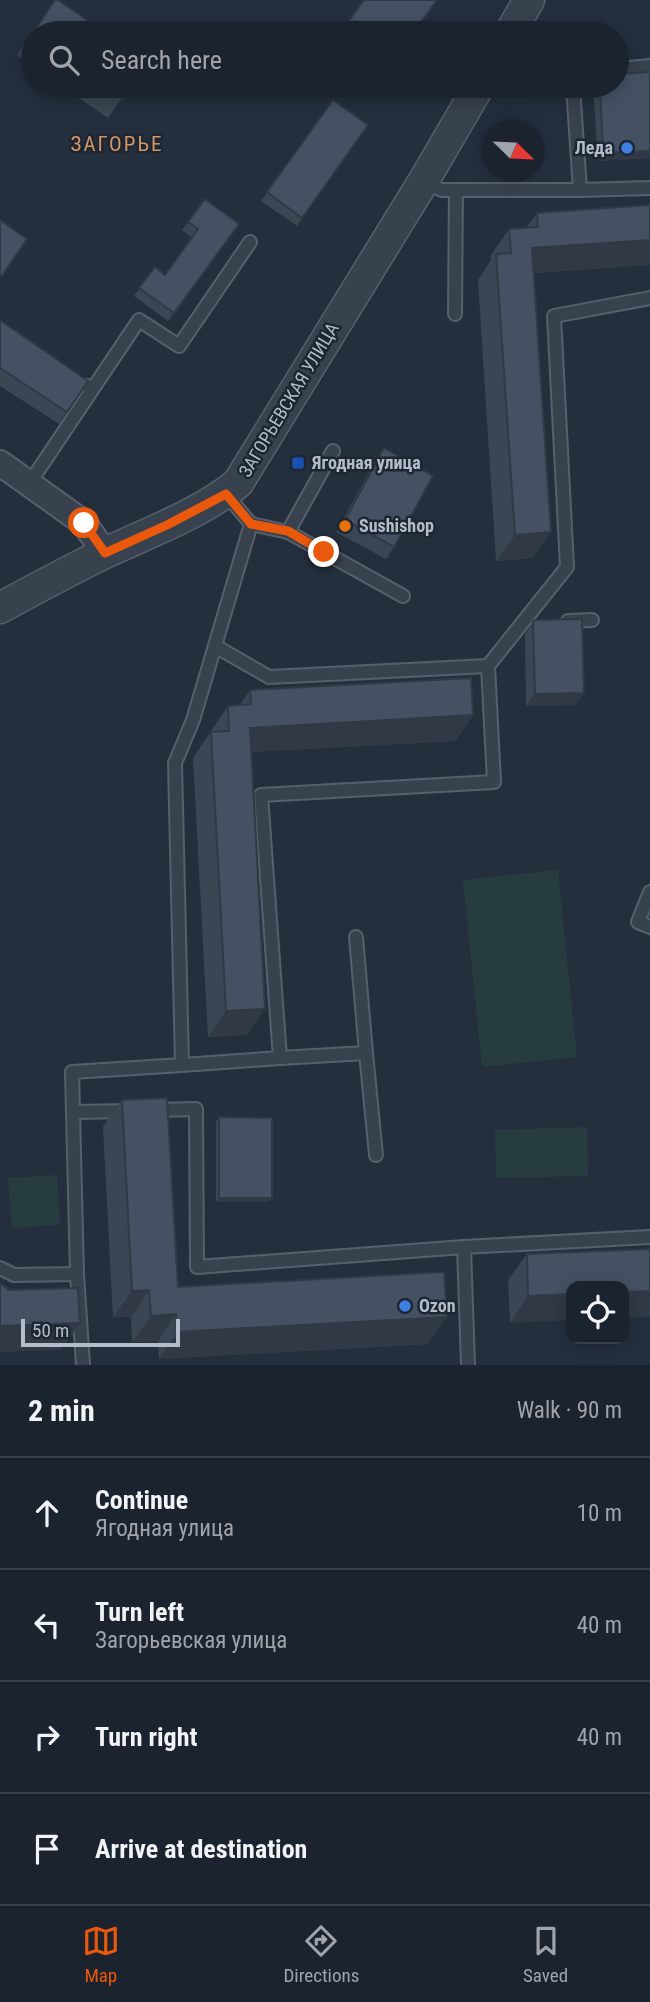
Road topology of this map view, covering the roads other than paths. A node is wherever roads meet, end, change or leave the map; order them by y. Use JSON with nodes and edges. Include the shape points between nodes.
{"nodes":[{"id":1,"x":529,"y":0,"type":"edge"},
{"id":2,"x":517,"y":21,"type":"edge"},
{"id":3,"x":650,"y":66,"type":"edge"},
{"id":4,"x":629,"y":68,"type":"edge"},
{"id":5,"x":472,"y":98,"type":"edge"},
{"id":6,"x":574,"y":98,"type":"edge"},
{"id":7,"x":423,"y":182,"type":"junction"},
{"id":8,"x":650,"y":188,"type":"edge"},
{"id":9,"x":456,"y":190,"type":"junction"},
{"id":10,"x":580,"y":190,"type":"junction"},
{"id":11,"x":250,"y":242,"type":"dead end"},
{"id":12,"x":650,"y":298,"type":"edge"},
{"id":13,"x":455,"y":314,"type":"dead end"},
{"id":14,"x":80,"y":382,"type":"edge"},
{"id":15,"x":92,"y":390,"type":"junction"},
{"id":16,"x":333,"y":451,"type":"dead end"},
{"id":17,"x":0,"y":463,"type":"edge"},
{"id":18,"x":29,"y":484,"type":"junction"},
{"id":19,"x":226,"y":494,"type":"junction"},
{"id":20,"x":251,"y":524,"type":"junction"},
{"id":21,"x":288,"y":531,"type":"junction"},
{"id":22,"x":105,"y":553,"type":"junction"},
{"id":23,"x":403,"y":596,"type":"dead end"},
{"id":24,"x":0,"y":608,"type":"edge"},
{"id":25,"x":592,"y":620,"type":"dead end"},
{"id":26,"x":522,"y":624,"type":"junction"},
{"id":27,"x":215,"y":646,"type":"junction"},
{"id":28,"x":488,"y":666,"type":"junction"},
{"id":29,"x":650,"y":892,"type":"edge"},
{"id":30,"x":650,"y":927,"type":"edge"},
{"id":31,"x":356,"y":937,"type":"dead end"},
{"id":32,"x":366,"y":1054,"type":"junction"},
{"id":33,"x":280,"y":1058,"type":"junction"},
{"id":34,"x":182,"y":1065,"type":"junction"},
{"id":35,"x":73,"y":1112,"type":"junction"},
{"id":36,"x":376,"y":1155,"type":"dead end"},
{"id":37,"x":650,"y":1237,"type":"edge"},
{"id":38,"x":464,"y":1247,"type":"junction"},
{"id":39,"x":0,"y":1268,"type":"edge"},
{"id":40,"x":77,"y":1273,"type":"junction"},
{"id":41,"x":83,"y":1365,"type":"edge"},
{"id":42,"x":468,"y":1365,"type":"edge"}],
"edges":[{"from":1,"to":2,"type":"street"},
{"from":3,"to":4,"type":"lane"},
{"from":5,"to":7,"type":"street","name":"ЗАГОРЬЕВСКАЯ УЛИЦА"},
{"from":6,"to":10,"type":"lane"},
{"from":7,"to":9,"type":"lane"},
{"from":7,"to":19,"type":"street","name":"ЗАГОРЬЕВСКАЯ УЛИЦА","via":[[239,483]]},
{"from":8,"to":10,"type":"lane"},
{"from":9,"to":10,"type":"lane"},
{"from":9,"to":13,"type":"lane"},
{"from":11,"to":15,"type":"lane","via":[[179,346],[139,320]]},
{"from":12,"to":26,"type":"lane","via":[[554,316],[568,567]]},
{"from":14,"to":15,"type":"lane"},
{"from":15,"to":18,"type":"lane"},
{"from":16,"to":21,"type":"lane"},
{"from":17,"to":18,"type":"street"},
{"from":18,"to":22,"type":"street","via":[[84,523]]},
{"from":19,"to":20,"type":"lane"},
{"from":19,"to":22,"type":"street","name":"ЗАГОРЬЕВСКАЯ УЛИЦА"},
{"from":20,"to":21,"type":"lane"},
{"from":20,"to":27,"type":"lane"},
{"from":21,"to":23,"type":"lane"},
{"from":22,"to":24,"type":"street","name":"ЗАГОРЬЕВСКАЯ УЛИЦА"},
{"from":25,"to":26,"type":"lane"},
{"from":26,"to":28,"type":"lane"},
{"from":27,"to":28,"type":"lane","via":[[269,677]]},
{"from":27,"to":34,"type":"lane","via":[[175,763]]},
{"from":28,"to":33,"type":"lane","via":[[494,782],[261,795]]},
{"from":29,"to":30,"type":"lane","via":[[638,922]]},
{"from":31,"to":32,"type":"lane"},
{"from":32,"to":33,"type":"lane"},
{"from":32,"to":36,"type":"lane"},
{"from":33,"to":34,"type":"lane"},
{"from":34,"to":35,"type":"lane","via":[[72,1072]]},
{"from":35,"to":38,"type":"lane","via":[[196,1109],[197,1267]]},
{"from":35,"to":40,"type":"lane"},
{"from":37,"to":38,"type":"lane"},
{"from":38,"to":42,"type":"lane"},
{"from":39,"to":40,"type":"lane","via":[[14,1275]]},
{"from":40,"to":41,"type":"lane"}]}
